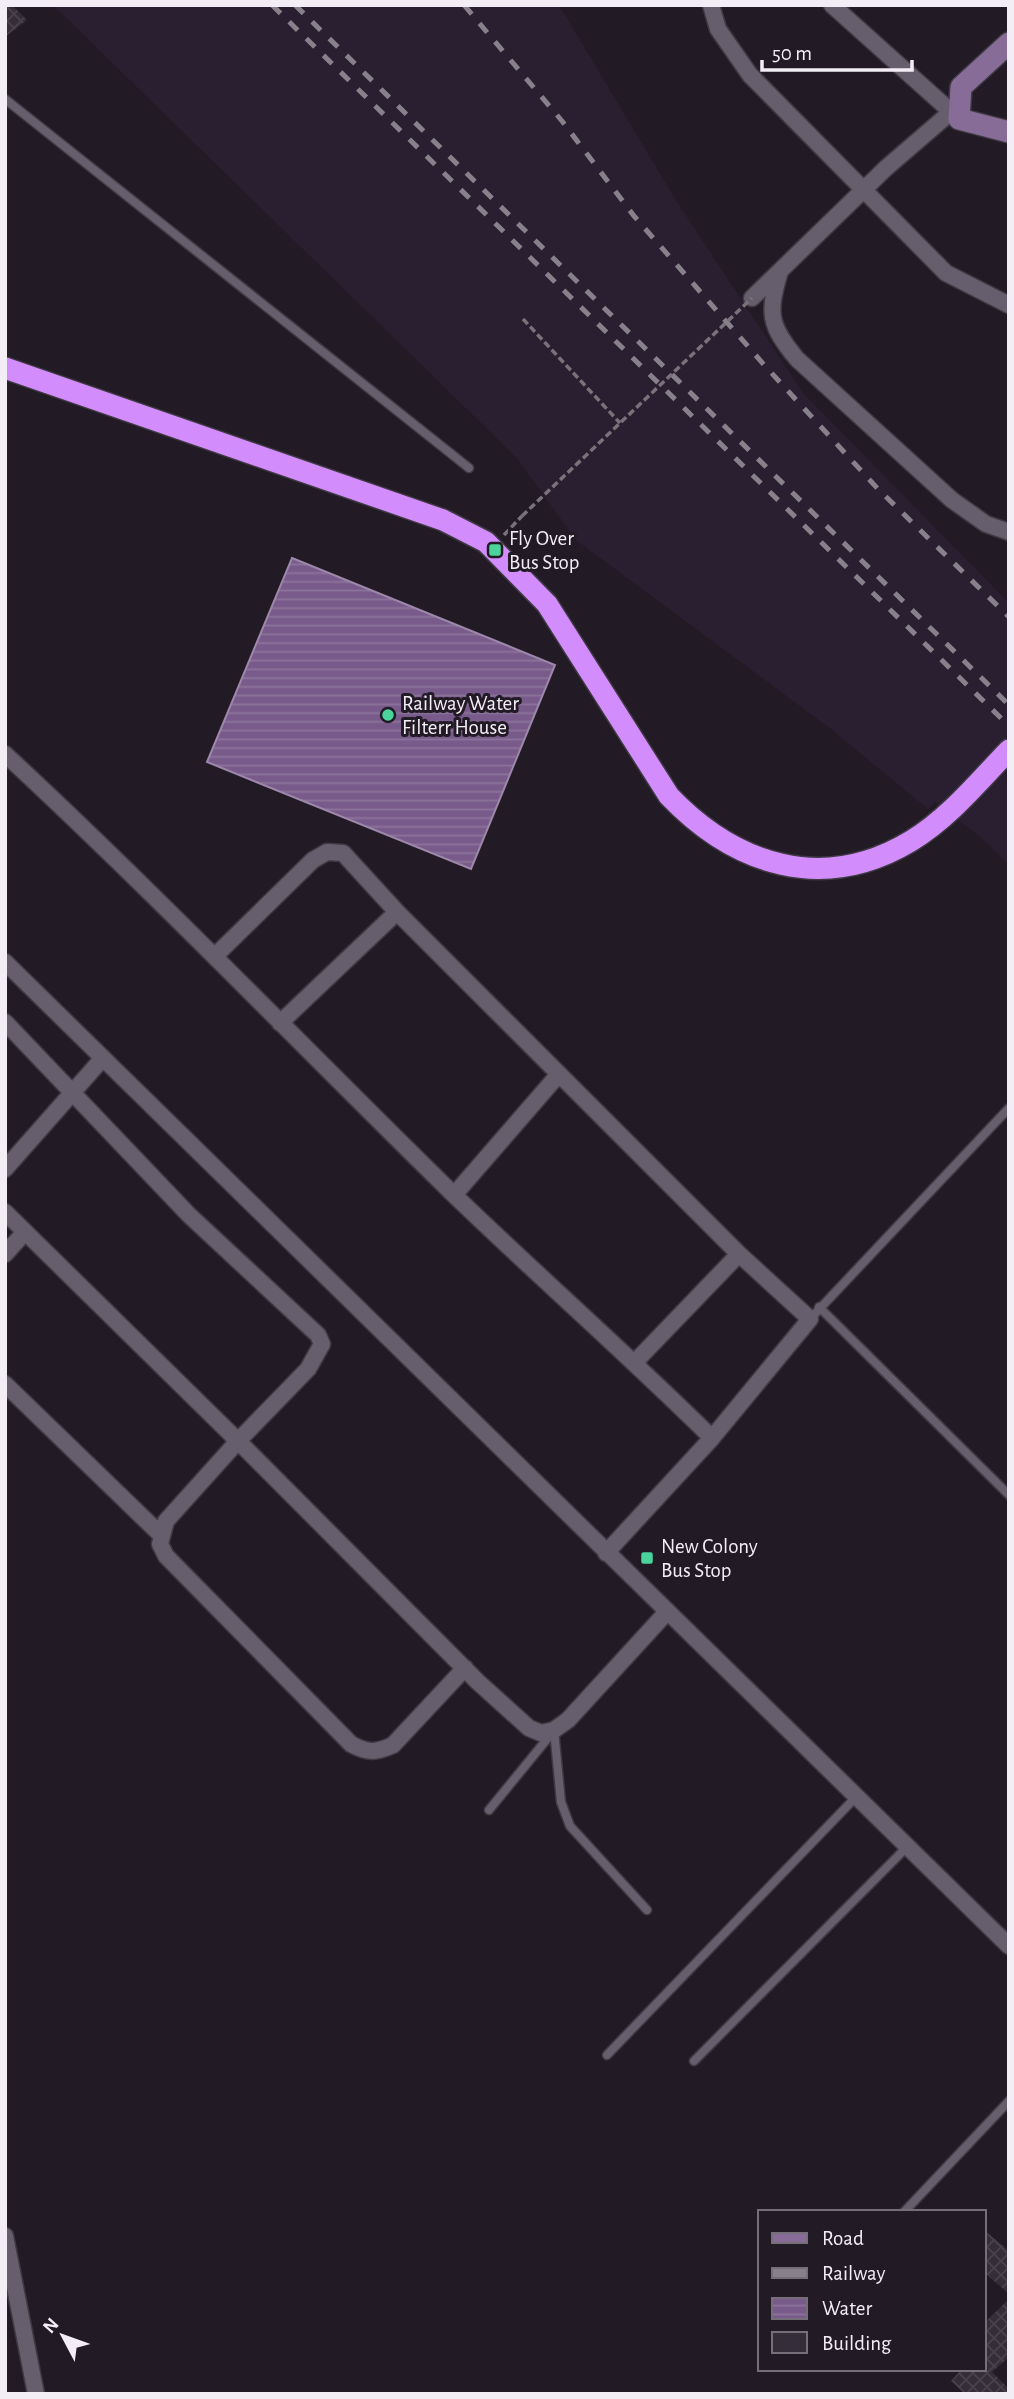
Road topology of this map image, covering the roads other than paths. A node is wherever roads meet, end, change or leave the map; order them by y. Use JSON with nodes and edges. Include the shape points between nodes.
{"nodes":[{"id":1,"x":711,"y":5,"type":"edge"},
{"id":2,"x":832,"y":5,"type":"edge"},
{"id":3,"x":1009,"y":43,"type":"edge"},
{"id":4,"x":5,"y":99,"type":"edge"},
{"id":5,"x":955,"y":115,"type":"junction"},
{"id":6,"x":1009,"y":132,"type":"edge"},
{"id":7,"x":864,"y":190,"type":"junction"},
{"id":8,"x":780,"y":271,"type":"junction"},
{"id":9,"x":752,"y":298,"type":"road end"},
{"id":10,"x":1009,"y":305,"type":"edge"},
{"id":11,"x":5,"y":368,"type":"edge"},
{"id":12,"x":469,"y":468,"type":"dead end"},
{"id":13,"x":1009,"y":532,"type":"edge"},
{"id":14,"x":1009,"y":750,"type":"edge"},
{"id":15,"x":5,"y":754,"type":"edge"},
{"id":16,"x":397,"y":912,"type":"junction"},
{"id":17,"x":216,"y":955,"type":"junction"},
{"id":18,"x":5,"y":962,"type":"edge"},
{"id":19,"x":5,"y":1022,"type":"edge"},
{"id":20,"x":279,"y":1023,"type":"junction"},
{"id":21,"x":103,"y":1058,"type":"junction"},
{"id":22,"x":559,"y":1074,"type":"junction"},
{"id":23,"x":75,"y":1093,"type":"junction"},
{"id":24,"x":1009,"y":1108,"type":"edge"},
{"id":25,"x":5,"y":1169,"type":"edge"},
{"id":26,"x":454,"y":1195,"type":"junction"},
{"id":27,"x":5,"y":1212,"type":"edge"},
{"id":28,"x":25,"y":1232,"type":"junction"},
{"id":29,"x":5,"y":1254,"type":"edge"},
{"id":30,"x":739,"y":1254,"type":"junction"},
{"id":31,"x":814,"y":1313,"type":"junction"},
{"id":32,"x":635,"y":1362,"type":"junction"},
{"id":33,"x":5,"y":1384,"type":"edge"},
{"id":34,"x":712,"y":1438,"type":"junction"},
{"id":35,"x":238,"y":1441,"type":"junction"},
{"id":36,"x":1009,"y":1495,"type":"edge"},
{"id":37,"x":160,"y":1534,"type":"junction"},
{"id":38,"x":606,"y":1553,"type":"junction"},
{"id":39,"x":666,"y":1613,"type":"junction"},
{"id":40,"x":465,"y":1668,"type":"junction"},
{"id":41,"x":554,"y":1730,"type":"junction"},
{"id":42,"x":855,"y":1798,"type":"junction"},
{"id":43,"x":489,"y":1810,"type":"dead end"},
{"id":44,"x":906,"y":1847,"type":"junction"},
{"id":45,"x":648,"y":1910,"type":"dead end"},
{"id":46,"x":1009,"y":1946,"type":"edge"},
{"id":47,"x":607,"y":2055,"type":"dead end"},
{"id":48,"x":694,"y":2061,"type":"dead end"},
{"id":49,"x":1009,"y":2101,"type":"edge"},
{"id":50,"x":906,"y":2210,"type":"edge"},
{"id":51,"x":5,"y":2236,"type":"edge"},
{"id":52,"x":36,"y":2394,"type":"edge"}],
"edges":[{"from":1,"to":7,"type":"street","via":[[718,29],[750,75]]},
{"from":2,"to":5,"type":"street"},
{"from":3,"to":5,"type":"street","via":[[961,87]]},
{"from":4,"to":12,"type":"lane"},
{"from":5,"to":6,"type":"street"},
{"from":5,"to":7,"type":"street"},
{"from":7,"to":8,"type":"street"},
{"from":7,"to":10,"type":"street","via":[[946,273]]},
{"from":8,"to":9,"type":"street"},
{"from":8,"to":13,"type":"street","via":[[771,319],[797,359],[951,500],[985,524]]},
{"from":11,"to":14,"type":"highway","via":[[443,520],[486,542],[547,604],[669,796],[725,844],[760,859],[815,867],[877,857],[910,842],[945,816]]},
{"from":15,"to":17,"type":"street"},
{"from":16,"to":17,"type":"street","via":[[343,853],[327,852],[313,860]]},
{"from":16,"to":20,"type":"street"},
{"from":16,"to":22,"type":"street"},
{"from":17,"to":20,"type":"street"},
{"from":18,"to":21,"type":"street"},
{"from":19,"to":23,"type":"street"},
{"from":20,"to":26,"type":"street"},
{"from":21,"to":23,"type":"street"},
{"from":21,"to":38,"type":"street"},
{"from":22,"to":26,"type":"street"},
{"from":22,"to":30,"type":"street"},
{"from":23,"to":25,"type":"street"},
{"from":23,"to":35,"type":"street","via":[[189,1215],[323,1344],[308,1369]]},
{"from":24,"to":31,"type":"lane"},
{"from":26,"to":32,"type":"street"},
{"from":27,"to":28,"type":"street"},
{"from":28,"to":29,"type":"street"},
{"from":28,"to":35,"type":"street"},
{"from":30,"to":31,"type":"street"},
{"from":30,"to":32,"type":"street"},
{"from":31,"to":34,"type":"street"},
{"from":31,"to":36,"type":"lane"},
{"from":32,"to":34,"type":"street"},
{"from":33,"to":37,"type":"street"},
{"from":34,"to":38,"type":"street"},
{"from":35,"to":37,"type":"street","via":[[166,1521]]},
{"from":35,"to":40,"type":"street"},
{"from":37,"to":40,"type":"street","via":[[166,1556],[351,1744],[366,1752],[393,1745]]},
{"from":38,"to":39,"type":"street"},
{"from":39,"to":41,"type":"street"},
{"from":39,"to":42,"type":"street"},
{"from":40,"to":41,"type":"street","via":[[529,1728],[541,1733]]},
{"from":41,"to":43,"type":"lane"},
{"from":41,"to":45,"type":"lane","via":[[561,1802],[570,1826]]},
{"from":42,"to":44,"type":"street"},
{"from":42,"to":47,"type":"lane"},
{"from":44,"to":46,"type":"street"},
{"from":44,"to":48,"type":"lane"},
{"from":49,"to":50,"type":"lane"},
{"from":51,"to":52,"type":"street"}]}
